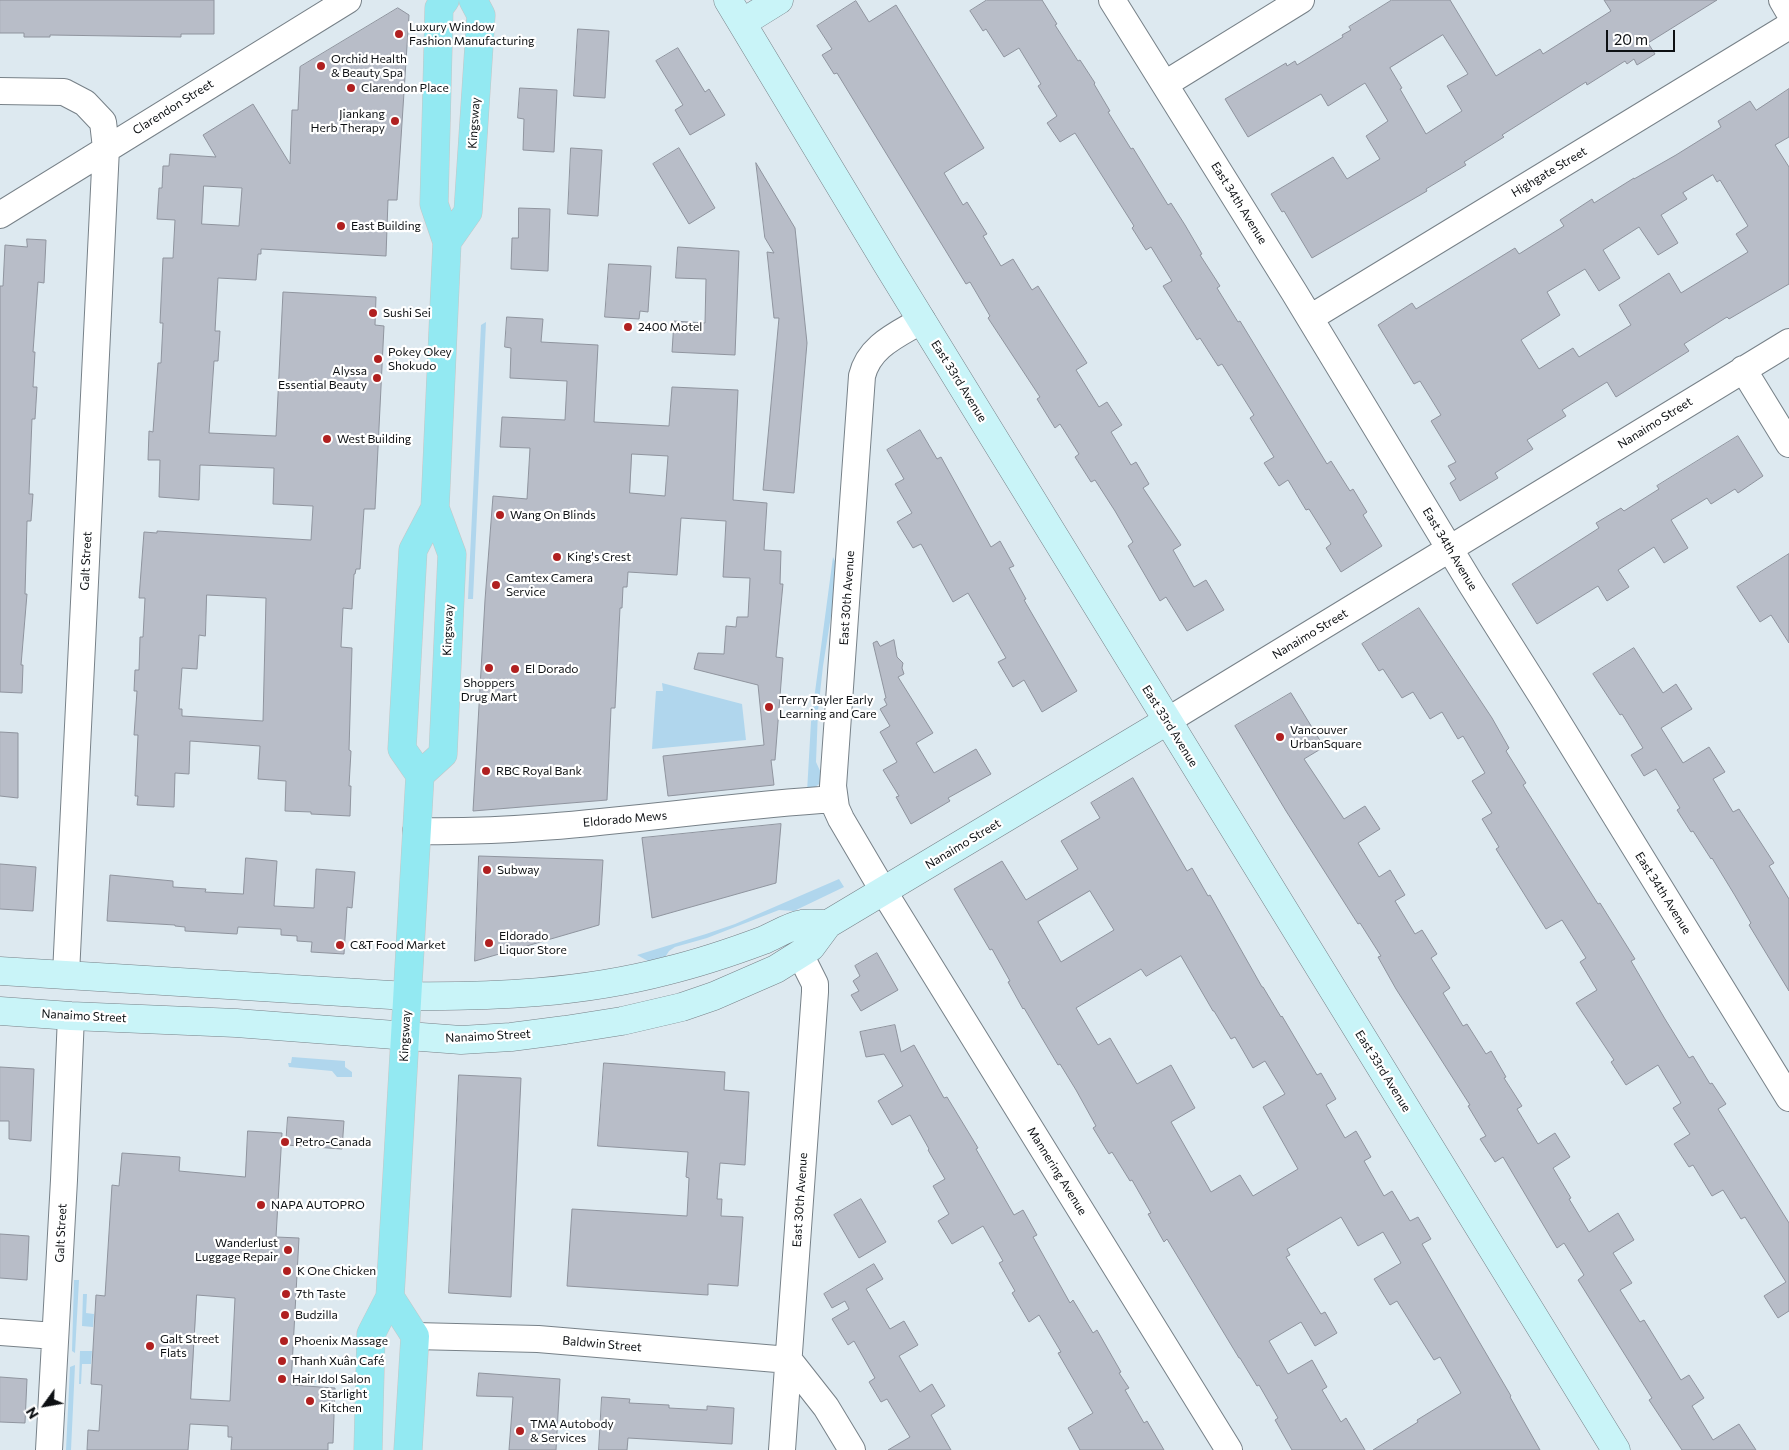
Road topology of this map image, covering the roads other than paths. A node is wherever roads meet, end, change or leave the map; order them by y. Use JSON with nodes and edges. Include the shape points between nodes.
{"nodes":[{"id":1,"x":348,"y":0,"type":"edge"},
{"id":2,"x":445,"y":0,"type":"edge"},
{"id":3,"x":473,"y":0,"type":"edge"},
{"id":4,"x":728,"y":0,"type":"edge"},
{"id":5,"x":779,"y":0,"type":"edge"},
{"id":6,"x":1112,"y":0,"type":"edge"},
{"id":7,"x":1302,"y":0,"type":"edge"},
{"id":8,"x":1782,"y":0,"type":"edge"},
{"id":9,"x":1789,"y":12,"type":"edge"},
{"id":10,"x":742,"y":23,"type":"junction"},
{"id":11,"x":1789,"y":26,"type":"edge"},
{"id":12,"x":1165,"y":84,"type":"junction"},
{"id":13,"x":0,"y":92,"type":"edge"},
{"id":14,"x":106,"y":148,"type":"junction"},
{"id":15,"x":0,"y":215,"type":"edge"},
{"id":16,"x":447,"y":242,"type":"junction"},
{"id":17,"x":1310,"y":318,"type":"junction"},
{"id":18,"x":922,"y":320,"type":"junction"},
{"id":19,"x":1789,"y":342,"type":"edge"},
{"id":20,"x":1744,"y":369,"type":"junction"},
{"id":21,"x":1789,"y":444,"type":"edge"},
{"id":22,"x":435,"y":508,"type":"junction"},
{"id":23,"x":1450,"y":549,"type":"junction"},
{"id":24,"x":1167,"y":721,"type":"junction"},
{"id":25,"x":420,"y":775,"type":"junction"},
{"id":26,"x":834,"y":799,"type":"junction"},
{"id":27,"x":416,"y":832,"type":"junction"},
{"id":28,"x":884,"y":892,"type":"junction"},
{"id":29,"x":828,"y":924,"type":"junction"},
{"id":30,"x":800,"y":954,"type":"junction"},
{"id":31,"x":0,"y":971,"type":"edge"},
{"id":32,"x":66,"y":974,"type":"junction"},
{"id":33,"x":407,"y":996,"type":"junction"},
{"id":34,"x":0,"y":1011,"type":"edge"},
{"id":35,"x":71,"y":1016,"type":"junction"},
{"id":36,"x":405,"y":1037,"type":"junction"},
{"id":37,"x":1789,"y":1098,"type":"edge"},
{"id":38,"x":390,"y":1297,"type":"junction"},
{"id":39,"x":0,"y":1332,"type":"edge"},
{"id":40,"x":55,"y":1336,"type":"junction"},
{"id":41,"x":415,"y":1336,"type":"junction"},
{"id":42,"x":789,"y":1360,"type":"junction"},
{"id":43,"x":49,"y":1450,"type":"edge"},
{"id":44,"x":368,"y":1450,"type":"edge"},
{"id":45,"x":408,"y":1450,"type":"edge"},
{"id":46,"x":782,"y":1450,"type":"edge"},
{"id":47,"x":852,"y":1450,"type":"edge"},
{"id":48,"x":1229,"y":1450,"type":"edge"},
{"id":49,"x":1616,"y":1450,"type":"edge"}],
"edges":[{"from":1,"to":14,"type":"street","name":"Clarendon Street"},
{"from":2,"to":16,"type":"main road","name":"Kingsway","via":[[439,8],[434,204]]},
{"from":3,"to":16,"type":"main road","name":"Kingsway","via":[[481,15],[468,212]]},
{"from":4,"to":10,"type":"street","name":"East 33rd Avenue"},
{"from":5,"to":10,"type":"street"},
{"from":6,"to":12,"type":"street","name":"East 34th Avenue"},
{"from":7,"to":12,"type":"street"},
{"from":8,"to":9,"type":"street"},
{"from":10,"to":18,"type":"street","name":"East 33rd Avenue"},
{"from":11,"to":17,"type":"street","name":"Highgate Street"},
{"from":12,"to":17,"type":"street","name":"East 34th Avenue"},
{"from":13,"to":14,"type":"street","name":"Galt Street","via":[[64,92],[85,103],[103,122]]},
{"from":14,"to":15,"type":"street","name":"Clarendon Street"},
{"from":14,"to":32,"type":"street","name":"Galt Street"},
{"from":16,"to":22,"type":"main road","name":"Kingsway"},
{"from":17,"to":23,"type":"street","name":"East 34th Avenue"},
{"from":18,"to":24,"type":"street","name":"East 33rd Avenue"},
{"from":18,"to":26,"type":"street","name":"East 30th Avenue","via":[[873,352],[862,376]]},
{"from":19,"to":20,"type":"street","name":"Nanaimo Street"},
{"from":20,"to":21,"type":"street"},
{"from":20,"to":23,"type":"street","name":"Nanaimo Street"},
{"from":22,"to":25,"type":"main road","name":"Kingsway","via":[[413,550],[412,559],[402,749]]},
{"from":22,"to":25,"type":"main road","name":"Kingsway","via":[[452,554],[443,754]]},
{"from":23,"to":24,"type":"street","name":"Nanaimo Street"},
{"from":23,"to":37,"type":"street","name":"East 34th Avenue"},
{"from":24,"to":28,"type":"street","name":"Nanaimo Street"},
{"from":24,"to":49,"type":"street","name":"East 33rd Avenue"},
{"from":25,"to":27,"type":"main road","name":"Kingsway"},
{"from":26,"to":27,"type":"street","name":"Eldorado Mews","via":[[468,833]]},
{"from":26,"to":28,"type":"street","name":"East 30th Avenue","via":[[841,819]]},
{"from":27,"to":33,"type":"main road","name":"Kingsway"},
{"from":28,"to":29,"type":"street","name":"Nanaimo Street"},
{"from":28,"to":48,"type":"street","name":"Mannering Avenue"},
{"from":29,"to":30,"type":"street","name":"Nanaimo Street","via":[[810,947]]},
{"from":29,"to":33,"type":"street","name":"Nanaimo Street","via":[[801,924],[711,959],[623,982],[496,995]]},
{"from":30,"to":36,"type":"street","name":"Nanaimo Street","via":[[776,969],[714,996],[622,1021],[511,1037],[461,1040]]},
{"from":30,"to":42,"type":"street","name":"East 30th Avenue","via":[[815,984],[815,992]]},
{"from":31,"to":32,"type":"street","name":"Nanaimo Street"},
{"from":32,"to":33,"type":"street","name":"Nanaimo Street"},
{"from":33,"to":36,"type":"main road","name":"Kingsway"},
{"from":34,"to":35,"type":"street","name":"Nanaimo Street"},
{"from":35,"to":36,"type":"street","name":"Nanaimo Street"},
{"from":35,"to":40,"type":"street","name":"Galt Street"},
{"from":36,"to":38,"type":"main road","name":"Kingsway"},
{"from":38,"to":41,"type":"main road"},
{"from":38,"to":44,"type":"main road","name":"Kingsway","via":[[371,1334]]},
{"from":39,"to":40,"type":"street"},
{"from":40,"to":43,"type":"street","name":"Galt Street"},
{"from":41,"to":42,"type":"street","name":"Baldwin Street","via":[[538,1339]]},
{"from":41,"to":45,"type":"main road"},
{"from":42,"to":46,"type":"street","name":"East 30th Avenue"},
{"from":42,"to":47,"type":"street","via":[[826,1408]]}]}
